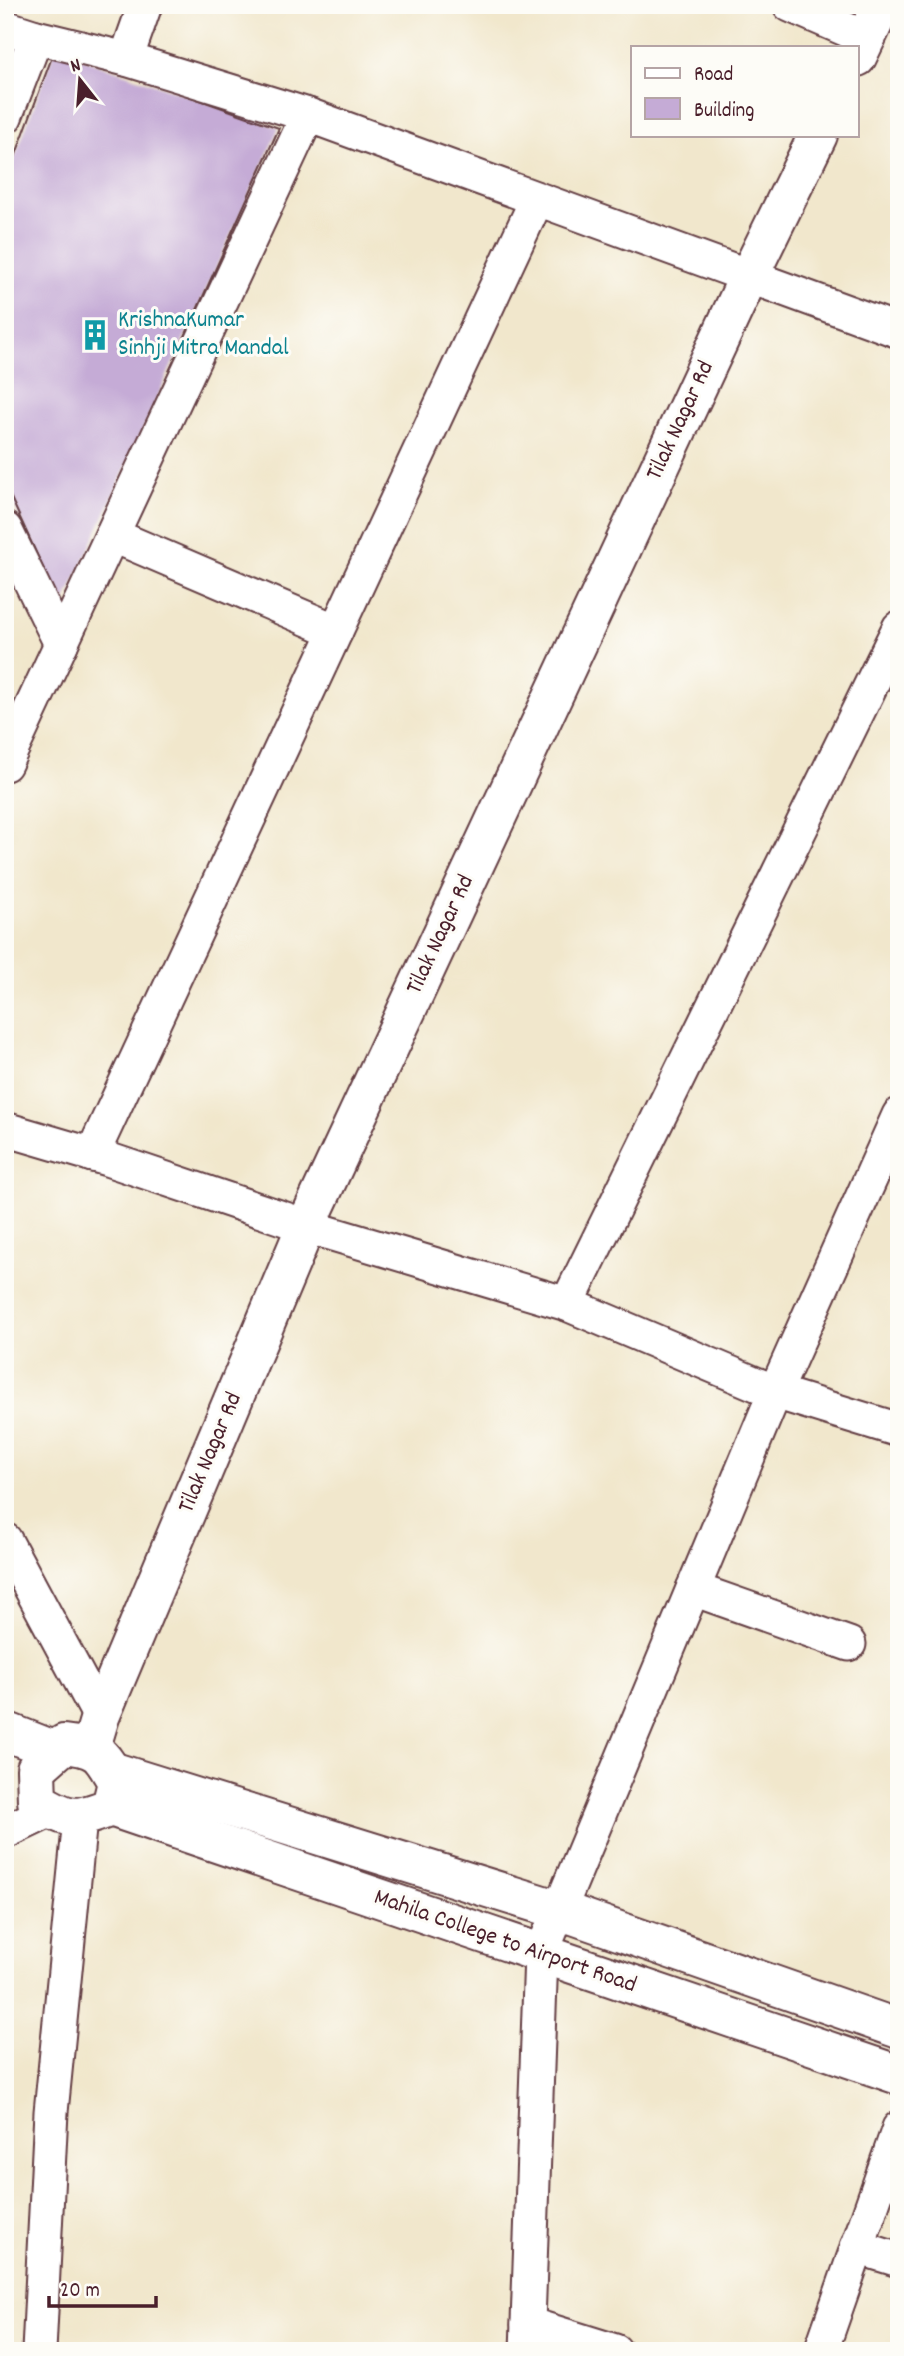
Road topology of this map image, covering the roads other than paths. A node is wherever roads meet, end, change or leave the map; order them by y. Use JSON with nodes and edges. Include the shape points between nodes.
{"nodes":[{"id":1,"x":145,"y":5,"type":"edge"},
{"id":2,"x":790,"y":5,"type":"edge"},
{"id":3,"x":20,"y":32,"type":"edge"},
{"id":4,"x":868,"y":33,"type":"edge"},
{"id":5,"x":126,"y":60,"type":"junction"},
{"id":6,"x":308,"y":115,"type":"junction"},
{"id":7,"x":5,"y":117,"type":"edge"},
{"id":8,"x":818,"y":136,"type":"edge"},
{"id":9,"x":537,"y":199,"type":"junction"},
{"id":10,"x":749,"y":276,"type":"junction"},
{"id":11,"x":899,"y":331,"type":"edge"},
{"id":12,"x":5,"y":529,"type":"edge"},
{"id":13,"x":112,"y":535,"type":"junction"},
{"id":14,"x":899,"y":628,"type":"edge"},
{"id":15,"x":336,"y":631,"type":"junction"},
{"id":16,"x":61,"y":644,"type":"junction"},
{"id":17,"x":5,"y":764,"type":"edge"},
{"id":18,"x":899,"y":1115,"type":"edge"},
{"id":19,"x":5,"y":1129,"type":"edge"},
{"id":20,"x":92,"y":1155,"type":"junction"},
{"id":21,"x":306,"y":1226,"type":"junction"},
{"id":22,"x":567,"y":1304,"type":"junction"},
{"id":23,"x":775,"y":1392,"type":"junction"},
{"id":24,"x":899,"y":1430,"type":"edge"},
{"id":25,"x":5,"y":1541,"type":"edge"},
{"id":26,"x":693,"y":1590,"type":"junction"},
{"id":27,"x":849,"y":1644,"type":"dead end"},
{"id":28,"x":5,"y":1731,"type":"edge"},
{"id":29,"x":71,"y":1776,"type":"edge"},
{"id":30,"x":5,"y":1832,"type":"edge"},
{"id":31,"x":559,"y":1910,"type":"junction"},
{"id":32,"x":541,"y":1954,"type":"junction"},
{"id":33,"x":899,"y":2029,"type":"edge"},
{"id":34,"x":899,"y":2075,"type":"edge"},
{"id":35,"x":899,"y":2128,"type":"edge"},
{"id":36,"x":858,"y":2247,"type":"junction"},
{"id":37,"x":899,"y":2260,"type":"edge"},
{"id":38,"x":527,"y":2337,"type":"edge"},
{"id":39,"x":39,"y":2351,"type":"edge"},
{"id":40,"x":615,"y":2351,"type":"edge"},
{"id":41,"x":821,"y":2351,"type":"edge"}],
"edges":[{"from":1,"to":5,"type":"street"},
{"from":2,"to":4,"type":"street"},
{"from":3,"to":5,"type":"street"},
{"from":3,"to":7,"type":"street"},
{"from":5,"to":6,"type":"street"},
{"from":6,"to":9,"type":"street"},
{"from":6,"to":13,"type":"street"},
{"from":8,"to":10,"type":"street","name":"Tilak Nagar Rd"},
{"from":9,"to":10,"type":"street"},
{"from":9,"to":15,"type":"street"},
{"from":10,"to":11,"type":"street"},
{"from":10,"to":21,"type":"street","name":"Tilak Nagar Rd"},
{"from":12,"to":16,"type":"street"},
{"from":13,"to":15,"type":"street"},
{"from":13,"to":16,"type":"street"},
{"from":14,"to":22,"type":"street"},
{"from":15,"to":20,"type":"street"},
{"from":16,"to":17,"type":"street"},
{"from":18,"to":23,"type":"street"},
{"from":19,"to":20,"type":"street"},
{"from":20,"to":21,"type":"street"},
{"from":21,"to":22,"type":"street"},
{"from":21,"to":29,"type":"street","name":"Tilak Nagar Rd"},
{"from":22,"to":23,"type":"street"},
{"from":23,"to":24,"type":"street"},
{"from":23,"to":26,"type":"street"},
{"from":25,"to":29,"type":"street"},
{"from":26,"to":27,"type":"street"},
{"from":26,"to":31,"type":"street"},
{"from":28,"to":29,"type":"street","name":"Mahila College to Airport Road"},
{"from":29,"to":30,"type":"street"},
{"from":29,"to":31,"type":"street","name":"Mahila College to Airport Road"},
{"from":29,"to":32,"type":"street","name":"Mahila College to Airport Road"},
{"from":29,"to":39,"type":"street"},
{"from":31,"to":32,"type":"street"},
{"from":31,"to":33,"type":"street","name":"Mahila College to Airport Road"},
{"from":32,"to":34,"type":"street","name":"Mahila College to Airport Road"},
{"from":32,"to":38,"type":"street"},
{"from":35,"to":36,"type":"street"},
{"from":36,"to":37,"type":"street"},
{"from":36,"to":41,"type":"street"},
{"from":38,"to":40,"type":"street"}]}
